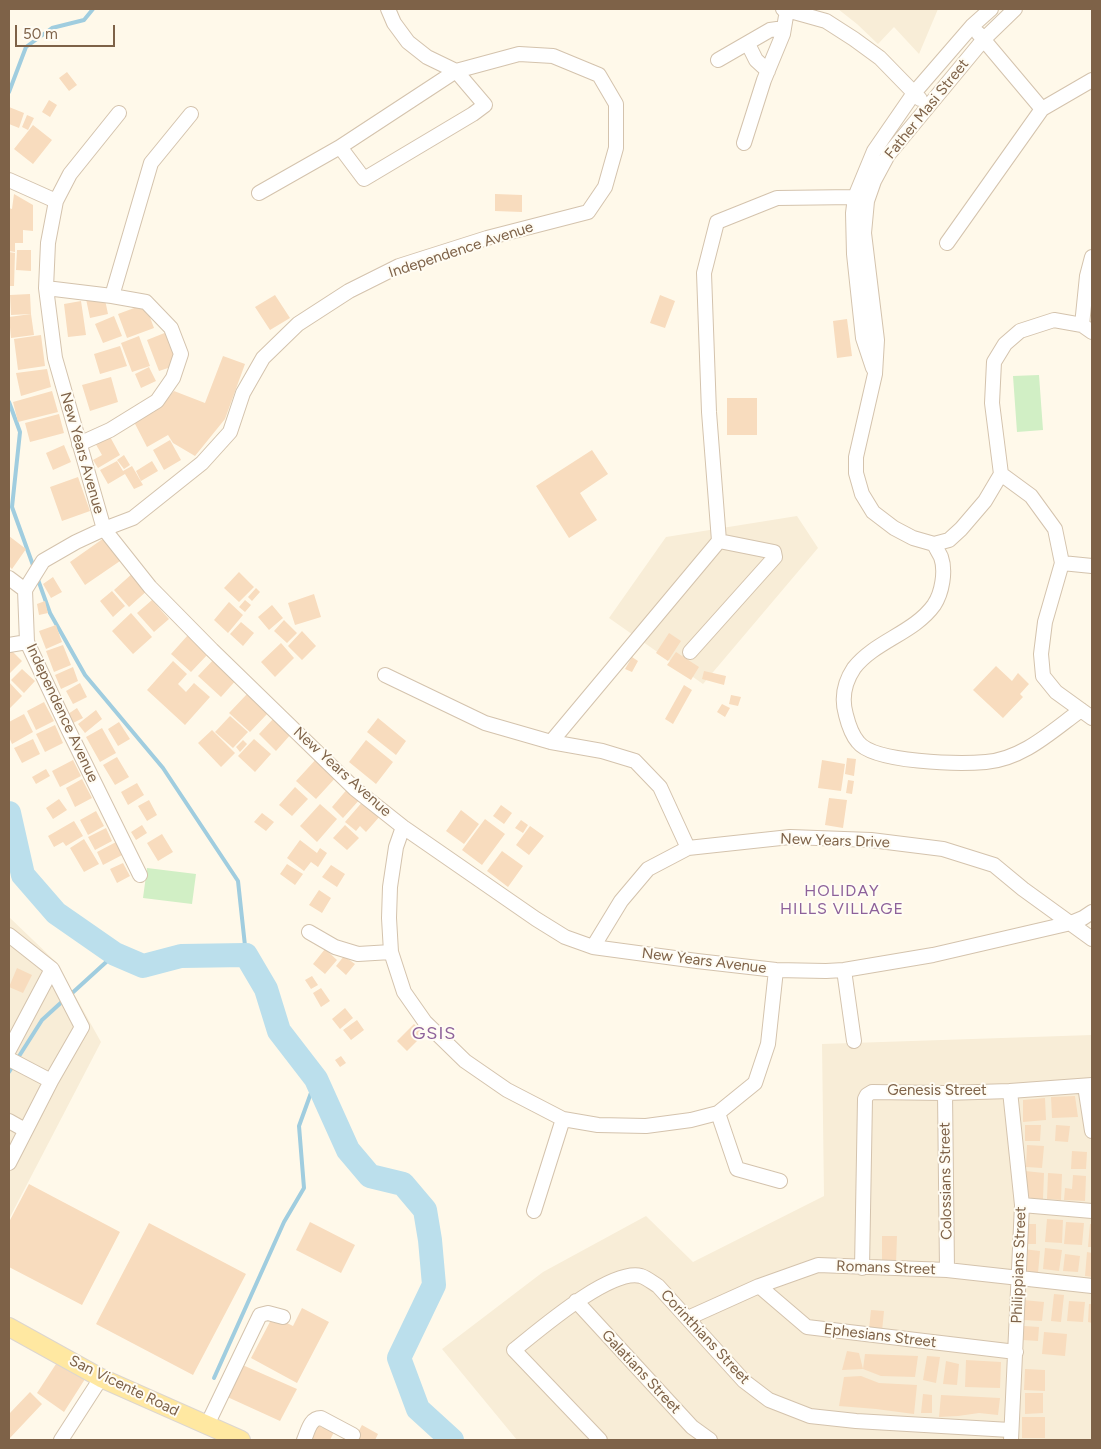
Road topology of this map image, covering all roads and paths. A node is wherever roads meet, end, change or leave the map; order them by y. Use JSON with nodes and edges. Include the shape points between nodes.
{"nodes":[{"id":1,"x":388,"y":9,"type":"edge"},
{"id":2,"x":785,"y":9,"type":"edge"},
{"id":3,"x":991,"y":9,"type":"edge"},
{"id":4,"x":1015,"y":9,"type":"edge"},
{"id":5,"x":972,"y":26,"type":"junction"},
{"id":6,"x":783,"y":32,"type":"junction"},
{"id":7,"x":984,"y":39,"type":"junction"},
{"id":8,"x":748,"y":44,"type":"junction"},
{"id":9,"x":718,"y":60,"type":"dead end"},
{"id":10,"x":456,"y":70,"type":"junction"},
{"id":11,"x":768,"y":71,"type":"junction"},
{"id":12,"x":1092,"y":80,"type":"edge"},
{"id":13,"x":914,"y":94,"type":"junction"},
{"id":14,"x":928,"y":106,"type":"junction"},
{"id":15,"x":1042,"y":109,"type":"junction"},
{"id":16,"x":119,"y":113,"type":"dead end"},
{"id":17,"x":192,"y":114,"type":"dead end"},
{"id":18,"x":744,"y":143,"type":"dead end"},
{"id":19,"x":340,"y":147,"type":"junction"},
{"id":20,"x":9,"y":180,"type":"edge"},
{"id":21,"x":258,"y":193,"type":"dead end"},
{"id":22,"x":861,"y":199,"type":"junction"},
{"id":23,"x":56,"y":201,"type":"junction"},
{"id":24,"x":946,"y":243,"type":"dead end"},
{"id":25,"x":1092,"y":257,"type":"edge"},
{"id":26,"x":46,"y":288,"type":"junction"},
{"id":27,"x":112,"y":296,"type":"junction"},
{"id":28,"x":1087,"y":328,"type":"edge"},
{"id":29,"x":79,"y":444,"type":"junction"},
{"id":30,"x":1001,"y":474,"type":"junction"},
{"id":31,"x":104,"y":529,"type":"junction"},
{"id":32,"x":720,"y":540,"type":"junction"},
{"id":33,"x":934,"y":544,"type":"junction"},
{"id":34,"x":1062,"y":563,"type":"junction"},
{"id":35,"x":1092,"y":566,"type":"edge"},
{"id":36,"x":9,"y":578,"type":"edge"},
{"id":37,"x":26,"y":588,"type":"junction"},
{"id":38,"x":28,"y":642,"type":"junction"},
{"id":39,"x":9,"y":645,"type":"edge"},
{"id":40,"x":690,"y":652,"type":"dead end"},
{"id":41,"x":385,"y":675,"type":"dead end"},
{"id":42,"x":1087,"y":714,"type":"edge"},
{"id":43,"x":551,"y":742,"type":"junction"},
{"id":44,"x":402,"y":827,"type":"junction"},
{"id":45,"x":688,"y":848,"type":"junction"},
{"id":46,"x":140,"y":875,"type":"dead end"},
{"id":47,"x":1092,"y":912,"type":"edge"},
{"id":48,"x":1071,"y":923,"type":"junction"},
{"id":49,"x":309,"y":932,"type":"dead end"},
{"id":50,"x":9,"y":935,"type":"edge"},
{"id":51,"x":1092,"y":939,"type":"edge"},
{"id":52,"x":593,"y":947,"type":"junction"},
{"id":53,"x":391,"y":952,"type":"junction"},
{"id":54,"x":52,"y":969,"type":"junction"},
{"id":55,"x":776,"y":970,"type":"junction"},
{"id":56,"x":844,"y":970,"type":"junction"},
{"id":57,"x":854,"y":1041,"type":"dead end"},
{"id":58,"x":9,"y":1050,"type":"edge"},
{"id":59,"x":9,"y":1059,"type":"edge"},
{"id":60,"x":51,"y":1081,"type":"junction"},
{"id":61,"x":1089,"y":1085,"type":"edge"},
{"id":62,"x":1010,"y":1090,"type":"junction"},
{"id":63,"x":945,"y":1093,"type":"junction"},
{"id":64,"x":718,"y":1113,"type":"junction"},
{"id":65,"x":563,"y":1119,"type":"junction"},
{"id":66,"x":9,"y":1121,"type":"edge"},
{"id":67,"x":26,"y":1130,"type":"junction"},
{"id":68,"x":1092,"y":1131,"type":"edge"},
{"id":69,"x":9,"y":1163,"type":"edge"},
{"id":70,"x":780,"y":1182,"type":"dead end"},
{"id":71,"x":1022,"y":1205,"type":"junction"},
{"id":72,"x":534,"y":1211,"type":"dead end"},
{"id":73,"x":1092,"y":1211,"type":"edge"},
{"id":74,"x":862,"y":1268,"type":"junction"},
{"id":75,"x":947,"y":1270,"type":"junction"},
{"id":76,"x":1018,"y":1279,"type":"junction"},
{"id":77,"x":760,"y":1286,"type":"junction"},
{"id":78,"x":1092,"y":1286,"type":"edge"},
{"id":79,"x":576,"y":1301,"type":"junction"},
{"id":80,"x":283,"y":1317,"type":"dead end"},
{"id":81,"x":688,"y":1318,"type":"junction"},
{"id":82,"x":9,"y":1327,"type":"edge"},
{"id":83,"x":1016,"y":1352,"type":"junction"},
{"id":84,"x":101,"y":1378,"type":"junction"},
{"id":85,"x":208,"y":1425,"type":"junction"},
{"id":86,"x":1011,"y":1435,"type":"edge"},
{"id":87,"x":353,"y":1436,"type":"dead end"},
{"id":88,"x":61,"y":1440,"type":"edge"},
{"id":89,"x":241,"y":1440,"type":"edge"},
{"id":90,"x":304,"y":1440,"type":"edge"},
{"id":91,"x":600,"y":1440,"type":"edge"},
{"id":92,"x":710,"y":1440,"type":"edge"}],
"edges":[{"from":1,"to":10,"type":"street","via":[[408,42],[427,57]]},
{"from":2,"to":6,"type":"street"},
{"from":2,"to":13,"type":"street","via":[[826,21],[854,39],[880,58]]},
{"from":3,"to":5,"type":"street","name":"Father Masi Street"},
{"from":4,"to":7,"type":"street","name":"Father Masi Street"},
{"from":5,"to":7,"type":"street"},
{"from":5,"to":13,"type":"street","name":"Father Masi Street"},
{"from":6,"to":8,"type":"street","via":[[770,30]]},
{"from":6,"to":11,"type":"street"},
{"from":7,"to":14,"type":"street","name":"Father Masi Street"},
{"from":7,"to":15,"type":"street"},
{"from":8,"to":9,"type":"street"},
{"from":8,"to":11,"type":"street","via":[[756,60]]},
{"from":10,"to":19,"type":"street","name":"Independence Avenue"},
{"from":10,"to":19,"type":"street","via":[[485,105],[473,114],[364,179]]},
{"from":10,"to":31,"type":"street","name":"Independence Avenue","via":[[519,54],[553,56],[599,75],[616,104],[616,148],[605,187],[588,212],[487,238],[399,266],[349,291],[298,324],[263,358],[243,393],[230,432],[202,463],[133,518]]},
{"from":11,"to":18,"type":"street"},
{"from":12,"to":15,"type":"street"},
{"from":13,"to":14,"type":"street"},
{"from":13,"to":22,"type":"street","name":"Father Masi Street","via":[[874,151]]},
{"from":14,"to":22,"type":"street","name":"Father Masi Street","via":[[888,155]]},
{"from":15,"to":24,"type":"street"},
{"from":16,"to":23,"type":"street","name":"New Years Avenue","via":[[70,174]]},
{"from":17,"to":27,"type":"street","via":[[151,162]]},
{"from":19,"to":21,"type":"street","name":"Independence Avenue"},
{"from":20,"to":23,"type":"street"},
{"from":22,"to":32,"type":"street","via":[[777,198],[717,222],[704,273],[709,412]]},
{"from":22,"to":33,"type":"street","name":"Father Masi Street","via":[[877,340],[875,374],[856,456],[856,473],[862,494],[873,512],[913,538]]},
{"from":23,"to":26,"type":"street","name":"New Years Avenue","via":[[48,243]]},
{"from":25,"to":28,"type":"street","via":[[1087,276]]},
{"from":26,"to":27,"type":"street"},
{"from":26,"to":29,"type":"street","name":"New Years Avenue","via":[[55,358]]},
{"from":27,"to":29,"type":"street","via":[[146,302],[171,328],[181,354],[173,378],[157,401],[110,430]]},
{"from":28,"to":30,"type":"street","via":[[1054,320],[1020,331],[1005,344],[994,362],[992,403]]},
{"from":29,"to":31,"type":"street","name":"New Years Avenue"},
{"from":30,"to":33,"type":"street","via":[[985,501],[961,529],[949,540]]},
{"from":30,"to":34,"type":"street","via":[[1031,496],[1055,529]]},
{"from":31,"to":37,"type":"street","name":"Independence Avenue","via":[[43,561]]},
{"from":31,"to":44,"type":"street","name":"New Years Avenue","via":[[150,587],[212,650],[355,789]]},
{"from":32,"to":40,"type":"street","via":[[774,552],[775,557]]},
{"from":32,"to":43,"type":"street"},
{"from":33,"to":42,"type":"street","via":[[943,571],[935,603],[925,616],[870,652],[854,668],[844,686],[842,703],[858,743],[890,757],[964,764],[994,761],[1022,752]]},
{"from":34,"to":35,"type":"street"},
{"from":34,"to":42,"type":"street","via":[[1045,622],[1041,654],[1043,676],[1056,692]]},
{"from":36,"to":37,"type":"street"},
{"from":37,"to":38,"type":"street","name":"Independence Avenue"},
{"from":38,"to":39,"type":"street"},
{"from":38,"to":46,"type":"street","name":"Independence Avenue"},
{"from":41,"to":43,"type":"street","via":[[485,723]]},
{"from":43,"to":45,"type":"street","via":[[635,761],[660,787]]},
{"from":44,"to":52,"type":"street","name":"New Years Avenue","via":[[536,919]]},
{"from":44,"to":53,"type":"street","via":[[390,888]]},
{"from":45,"to":48,"type":"street","name":"New Years Drive","via":[[790,837],[871,840],[943,849],[994,865]]},
{"from":45,"to":52,"type":"street","name":"New Years Drive","via":[[648,869],[621,901]]},
{"from":47,"to":48,"type":"street","name":"New Years Avenue"},
{"from":48,"to":51,"type":"street","name":"New Years Drive"},
{"from":48,"to":56,"type":"street","name":"New Years Avenue","via":[[932,955]]},
{"from":49,"to":53,"type":"street","via":[[335,947],[358,954]]},
{"from":50,"to":54,"type":"street"},
{"from":52,"to":55,"type":"street","name":"New Years Avenue"},
{"from":53,"to":65,"type":"street","via":[[404,992],[425,1022],[465,1060],[500,1085]]},
{"from":54,"to":58,"type":"street"},
{"from":54,"to":60,"type":"street","via":[[82,1027]]},
{"from":55,"to":56,"type":"street","name":"New Years Avenue"},
{"from":55,"to":64,"type":"street","via":[[768,1044],[755,1083]]},
{"from":56,"to":57,"type":"street"},
{"from":59,"to":60,"type":"street"},
{"from":60,"to":67,"type":"street"},
{"from":61,"to":62,"type":"street","name":"Genesis Street"},
{"from":61,"to":68,"type":"street"},
{"from":62,"to":63,"type":"street","name":"Genesis Street"},
{"from":62,"to":71,"type":"street","name":"Philippians Street"},
{"from":63,"to":74,"type":"street","name":"Genesis Street","via":[[872,1092],[865,1099]]},
{"from":63,"to":75,"type":"street","name":"Colossians Street"},
{"from":64,"to":65,"type":"street","via":[[646,1126]]},
{"from":64,"to":70,"type":"street","via":[[737,1169]]},
{"from":65,"to":72,"type":"street"},
{"from":66,"to":67,"type":"street"},
{"from":67,"to":69,"type":"street"},
{"from":71,"to":73,"type":"street"},
{"from":71,"to":76,"type":"street","name":"Philippians Street"},
{"from":74,"to":75,"type":"street","name":"Romans Street"},
{"from":74,"to":77,"type":"street","name":"Romans Street","via":[[818,1265]]},
{"from":75,"to":76,"type":"street","name":"Romans Street"},
{"from":76,"to":78,"type":"street","name":"Romans Street"},
{"from":76,"to":83,"type":"street","name":"Philippians Street"},
{"from":77,"to":81,"type":"street","name":"Romans Street"},
{"from":77,"to":83,"type":"street","name":"Ephesians Street","via":[[807,1327]]},
{"from":79,"to":81,"type":"street","name":"Corinthians Street","via":[[624,1276],[642,1276],[658,1286]]},
{"from":79,"to":91,"type":"street","name":"Corinthians Street","via":[[514,1350]]},
{"from":79,"to":92,"type":"street","name":"Galatians Street","via":[[692,1428]]},
{"from":80,"to":85,"type":"street","via":[[268,1313],[260,1315]]},
{"from":81,"to":86,"type":"street","name":"Corinthians Street","via":[[744,1381],[768,1400],[810,1416]]},
{"from":82,"to":84,"type":"main road","name":"San Vicente Road"},
{"from":83,"to":86,"type":"street","name":"Philippians Street"},
{"from":84,"to":85,"type":"main road","name":"San Vicente Road"},
{"from":84,"to":88,"type":"street"},
{"from":85,"to":89,"type":"main road","name":"San Vicente Road"},
{"from":87,"to":90,"type":"street","via":[[317,1418],[312,1421]]}]}
